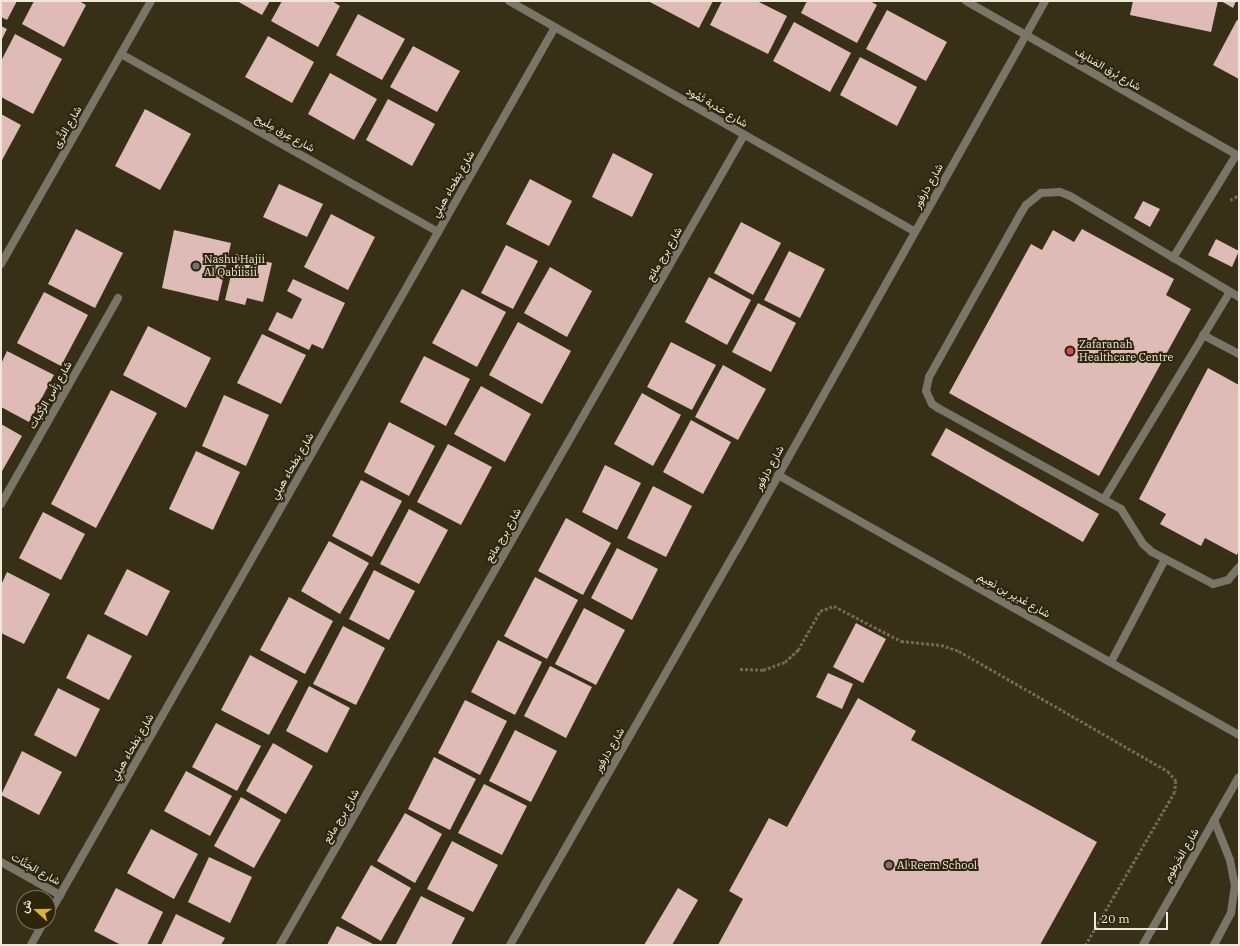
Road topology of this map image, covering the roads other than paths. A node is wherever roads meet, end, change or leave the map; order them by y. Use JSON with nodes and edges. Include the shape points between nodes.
{"nodes":[{"id":1,"x":151,"y":1,"type":"edge"},
{"id":2,"x":509,"y":1,"type":"edge"},
{"id":3,"x":966,"y":1,"type":"edge"},
{"id":4,"x":1045,"y":1,"type":"edge"},
{"id":5,"x":555,"y":26,"type":"junction"},
{"id":6,"x":1025,"y":35,"type":"junction"},
{"id":7,"x":121,"y":54,"type":"junction"},
{"id":8,"x":744,"y":135,"type":"junction"},
{"id":9,"x":1237,"y":156,"type":"edge"},
{"id":10,"x":438,"y":232,"type":"junction"},
{"id":11,"x":915,"y":232,"type":"junction"},
{"id":12,"x":1173,"y":258,"type":"junction"},
{"id":13,"x":1,"y":264,"type":"edge"},
{"id":14,"x":1230,"y":292,"type":"junction"},
{"id":15,"x":1239,"y":297,"type":"edge"},
{"id":16,"x":118,"y":298,"type":"dead end"},
{"id":17,"x":1203,"y":335,"type":"junction"},
{"id":18,"x":1239,"y":354,"type":"edge"},
{"id":19,"x":778,"y":475,"type":"junction"},
{"id":20,"x":1104,"y":499,"type":"junction"},
{"id":21,"x":1,"y":504,"type":"edge"},
{"id":22,"x":1164,"y":559,"type":"junction"},
{"id":23,"x":1239,"y":567,"type":"edge"},
{"id":24,"x":1111,"y":662,"type":"junction"},
{"id":25,"x":1239,"y":735,"type":"edge"},
{"id":26,"x":1239,"y":777,"type":"edge"},
{"id":27,"x":1214,"y":820,"type":"junction"},
{"id":28,"x":1,"y":862,"type":"edge"},
{"id":29,"x":60,"y":895,"type":"junction"},
{"id":30,"x":56,"y":902,"type":"edge"},
{"id":31,"x":39,"y":930,"type":"edge"},
{"id":32,"x":31,"y":945,"type":"edge"},
{"id":33,"x":280,"y":945,"type":"edge"},
{"id":34,"x":510,"y":945,"type":"edge"},
{"id":35,"x":1143,"y":945,"type":"edge"},
{"id":36,"x":1214,"y":945,"type":"edge"}],
"edges":[{"from":1,"to":7,"type":"street","name":"شارع الثَّرى"},
{"from":2,"to":5,"type":"street","name":"شارع حَدبة ثَمُود"},
{"from":3,"to":6,"type":"street","name":"شارع بُرق المَنايِف"},
{"from":4,"to":6,"type":"street","name":"شارع دارفور"},
{"from":5,"to":8,"type":"street","name":"شارع حَدبة ثَمُود"},
{"from":5,"to":10,"type":"street","name":"شارع بَطحاء هيلي"},
{"from":6,"to":9,"type":"street","name":"شارع بُرق المَنايِف"},
{"from":6,"to":11,"type":"street","name":"شارع دارفور"},
{"from":7,"to":10,"type":"street","name":"شارع عِرق مِلَيح"},
{"from":7,"to":13,"type":"street","name":"شارع الثَّرى"},
{"from":8,"to":11,"type":"street","name":"شارع حَدبة ثَمُود"},
{"from":8,"to":33,"type":"street","name":"شارع برج مانع"},
{"from":9,"to":12,"type":"street"},
{"from":10,"to":29,"type":"street","name":"شارع بَطحاء هيلي"},
{"from":11,"to":19,"type":"street","name":"شارع دارفور"},
{"from":12,"to":14,"type":"street"},
{"from":12,"to":20,"type":"street","via":[[1070,196],[1060,192],[1041,194],[1030,201],[1021,213],[926,384],[928,398],[938,408]]},
{"from":14,"to":15,"type":"street"},
{"from":14,"to":17,"type":"street"},
{"from":16,"to":21,"type":"street","name":"شارع رَأس الرُّكبات"},
{"from":17,"to":18,"type":"street"},
{"from":17,"to":20,"type":"street"},
{"from":19,"to":24,"type":"street","name":"شارع غَدِير بن نَعِيم"},
{"from":19,"to":34,"type":"street","name":"شارع دارفور"},
{"from":20,"to":22,"type":"street","via":[[1121,509],[1143,544]]},
{"from":22,"to":23,"type":"street","via":[[1212,584],[1228,580]]},
{"from":22,"to":24,"type":"street"},
{"from":24,"to":25,"type":"street","name":"شارع غَدِير بن نَعِيم"},
{"from":26,"to":27,"type":"street","name":"شارع الخَرطوم"},
{"from":27,"to":35,"type":"street","name":"شارع الخَرطوم"},
{"from":27,"to":36,"type":"street","via":[[1230,860],[1235,886],[1231,913]]},
{"from":28,"to":29,"type":"street","name":"شارع الجَنَّات"},
{"from":29,"to":30,"type":"street","name":"شارع بَطحاء هيلي"},
{"from":31,"to":32,"type":"street"}]}
